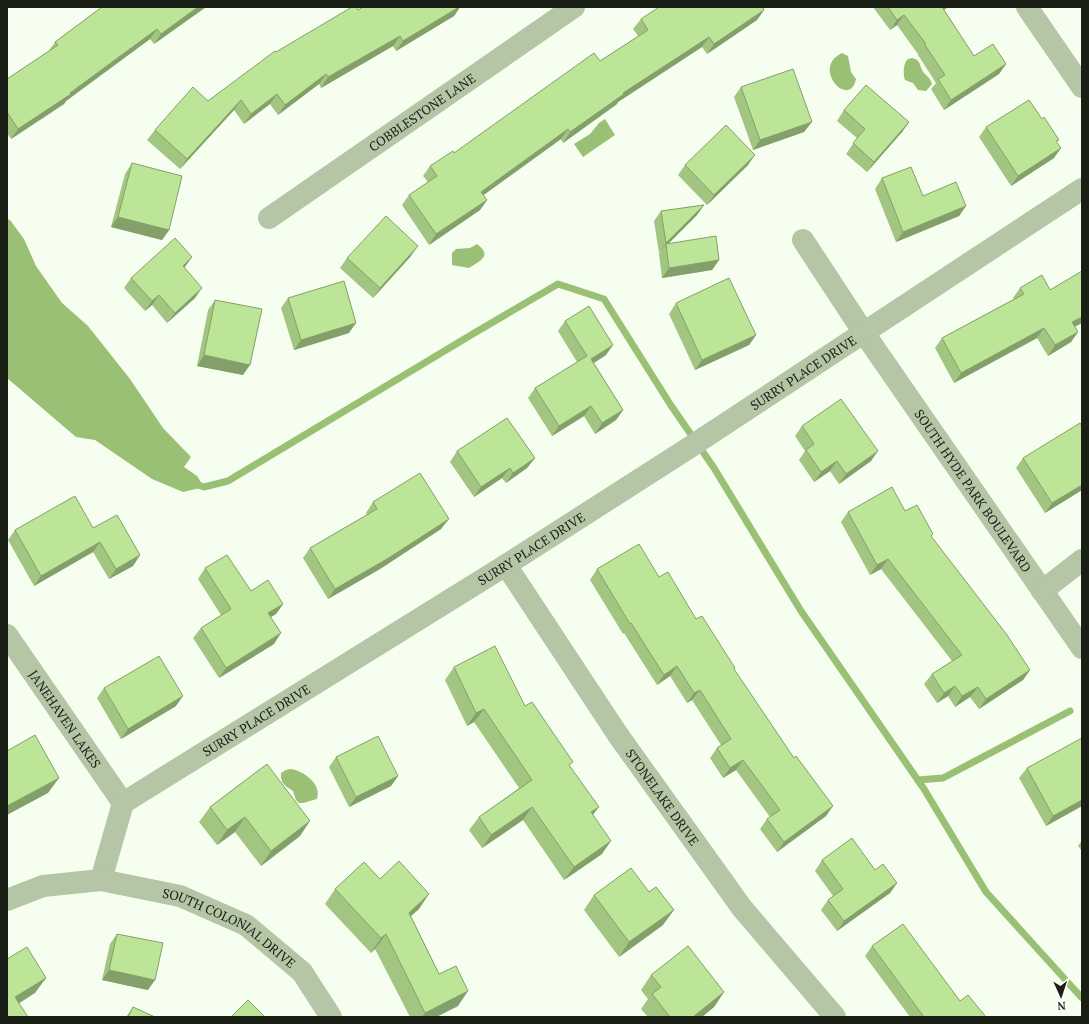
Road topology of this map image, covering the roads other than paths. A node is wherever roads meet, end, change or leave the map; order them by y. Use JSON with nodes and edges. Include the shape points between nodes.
{"nodes":[{"id":1,"x":574,"y":7,"type":"edge"},
{"id":2,"x":1027,"y":7,"type":"edge"},
{"id":3,"x":1082,"y":87,"type":"edge"},
{"id":4,"x":1082,"y":189,"type":"edge"},
{"id":5,"x":269,"y":218,"type":"dead end"},
{"id":6,"x":804,"y":240,"type":"dead end"},
{"id":7,"x":864,"y":333,"type":"junction"},
{"id":8,"x":1082,"y":560,"type":"edge"},
{"id":9,"x":506,"y":565,"type":"junction"},
{"id":10,"x":1042,"y":591,"type":"junction"},
{"id":11,"x":7,"y":635,"type":"edge"},
{"id":12,"x":1082,"y":648,"type":"edge"},
{"id":13,"x":123,"y":803,"type":"junction"},
{"id":14,"x":101,"y":880,"type":"junction"},
{"id":15,"x":7,"y":900,"type":"edge"},
{"id":16,"x":331,"y":1017,"type":"edge"},
{"id":17,"x":834,"y":1017,"type":"edge"}],
"edges":[{"from":1,"to":5,"type":"street","name":"COBBLESTONE LANE"},
{"from":2,"to":3,"type":"street"},
{"from":4,"to":7,"type":"street","name":"SURRY PLACE DRIVE"},
{"from":6,"to":7,"type":"street","name":"SOUTH HYDE PARK BOULEVARD"},
{"from":7,"to":9,"type":"street","name":"SURRY PLACE DRIVE"},
{"from":7,"to":10,"type":"street","name":"SOUTH HYDE PARK BOULEVARD"},
{"from":8,"to":10,"type":"street"},
{"from":9,"to":13,"type":"street","name":"SURRY PLACE DRIVE"},
{"from":9,"to":17,"type":"street","name":"STONELAKE DRIVE","via":[[618,735],[742,908]]},
{"from":10,"to":12,"type":"street","name":"SOUTH HYDE PARK BOULEVARD"},
{"from":11,"to":13,"type":"street","name":"JANEHAVEN LAKES"},
{"from":13,"to":14,"type":"street"},
{"from":14,"to":15,"type":"street","via":[[43,886]]},
{"from":14,"to":16,"type":"street","name":"SOUTH COLONIAL DRIVE","via":[[180,896],[246,925],[302,972]]}]}
